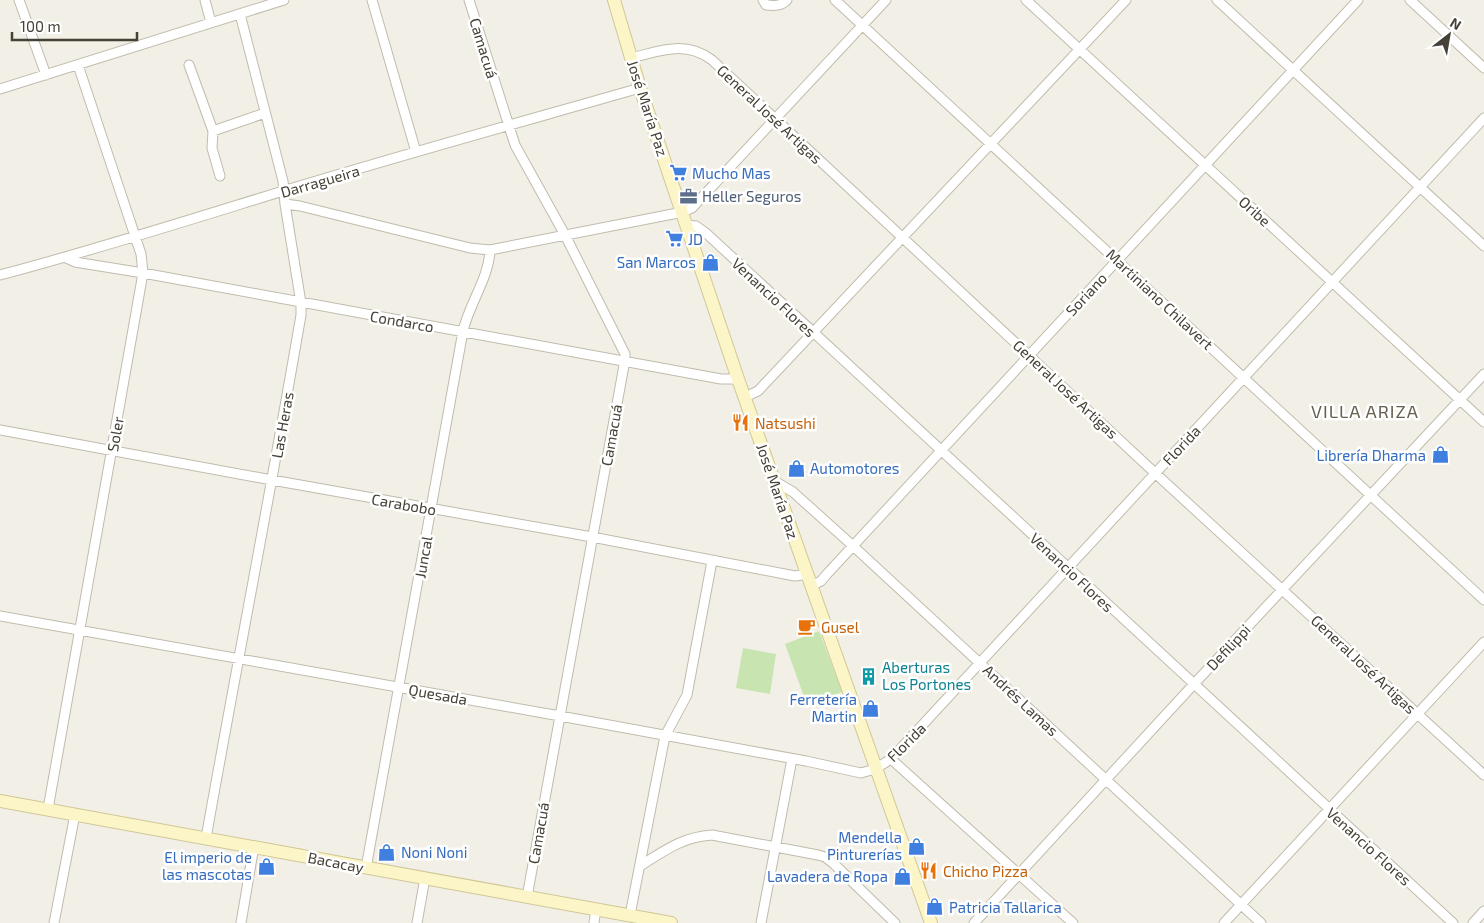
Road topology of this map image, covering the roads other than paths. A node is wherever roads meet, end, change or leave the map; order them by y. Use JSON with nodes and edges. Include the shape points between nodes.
{"nodes":[{"id":1,"x":19,"y":0,"type":"edge"},
{"id":2,"x":205,"y":0,"type":"edge"},
{"id":3,"x":284,"y":0,"type":"edge"},
{"id":4,"x":372,"y":0,"type":"edge"},
{"id":5,"x":469,"y":0,"type":"edge"},
{"id":6,"x":614,"y":0,"type":"edge"},
{"id":7,"x":787,"y":0,"type":"edge"},
{"id":8,"x":835,"y":0,"type":"edge"},
{"id":9,"x":886,"y":0,"type":"edge"},
{"id":10,"x":1026,"y":0,"type":"edge"},
{"id":11,"x":1126,"y":0,"type":"edge"},
{"id":12,"x":1218,"y":0,"type":"edge"},
{"id":13,"x":1358,"y":0,"type":"edge"},
{"id":14,"x":1410,"y":0,"type":"edge"},
{"id":15,"x":765,"y":2,"type":"edge"},
{"id":16,"x":240,"y":14,"type":"junction"},
{"id":17,"x":211,"y":23,"type":"junction"},
{"id":18,"x":863,"y":25,"type":"junction"},
{"id":19,"x":1080,"y":50,"type":"junction"},
{"id":20,"x":631,"y":58,"type":"junction"},
{"id":21,"x":190,"y":64,"type":"dead end"},
{"id":22,"x":78,"y":65,"type":"junction"},
{"id":23,"x":1484,"y":68,"type":"edge"},
{"id":24,"x":1294,"y":70,"type":"junction"},
{"id":25,"x":46,"y":75,"type":"junction"},
{"id":26,"x":640,"y":88,"type":"junction"},
{"id":27,"x":0,"y":89,"type":"edge"},
{"id":28,"x":265,"y":113,"type":"junction"},
{"id":29,"x":774,"y":118,"type":"junction"},
{"id":30,"x":1484,"y":118,"type":"edge"},
{"id":31,"x":507,"y":125,"type":"junction"},
{"id":32,"x":213,"y":130,"type":"junction"},
{"id":33,"x":991,"y":144,"type":"junction"},
{"id":34,"x":416,"y":152,"type":"junction"},
{"id":35,"x":1205,"y":166,"type":"junction"},
{"id":36,"x":220,"y":176,"type":"dead end"},
{"id":37,"x":1420,"y":188,"type":"junction"},
{"id":38,"x":284,"y":191,"type":"junction"},
{"id":39,"x":285,"y":204,"type":"junction"},
{"id":40,"x":683,"y":212,"type":"junction"},
{"id":41,"x":687,"y":225,"type":"junction"},
{"id":42,"x":565,"y":236,"type":"junction"},
{"id":43,"x":135,"y":237,"type":"junction"},
{"id":44,"x":902,"y":237,"type":"junction"},
{"id":45,"x":1484,"y":246,"type":"edge"},
{"id":46,"x":490,"y":250,"type":"junction"},
{"id":47,"x":66,"y":258,"type":"junction"},
{"id":48,"x":1118,"y":260,"type":"junction"},
{"id":49,"x":143,"y":273,"type":"junction"},
{"id":50,"x":0,"y":275,"type":"edge"},
{"id":51,"x":1333,"y":282,"type":"junction"},
{"id":52,"x":301,"y":303,"type":"junction"},
{"id":53,"x":463,"y":332,"type":"junction"},
{"id":54,"x":813,"y":333,"type":"junction"},
{"id":55,"x":1029,"y":355,"type":"junction"},
{"id":56,"x":625,"y":360,"type":"junction"},
{"id":57,"x":1484,"y":374,"type":"edge"},
{"id":58,"x":1244,"y":378,"type":"junction"},
{"id":59,"x":738,"y":379,"type":"junction"},
{"id":60,"x":745,"y":397,"type":"junction"},
{"id":61,"x":1460,"y":400,"type":"junction"},
{"id":62,"x":1484,"y":422,"type":"edge"},
{"id":63,"x":0,"y":430,"type":"edge"},
{"id":64,"x":941,"y":450,"type":"junction"},
{"id":65,"x":112,"y":451,"type":"junction"},
{"id":66,"x":1156,"y":473,"type":"junction"},
{"id":67,"x":272,"y":480,"type":"junction"},
{"id":68,"x":776,"y":482,"type":"junction"},
{"id":69,"x":1372,"y":495,"type":"junction"},
{"id":70,"x":431,"y":509,"type":"junction"},
{"id":71,"x":592,"y":537,"type":"junction"},
{"id":72,"x":852,"y":545,"type":"junction"},
{"id":73,"x":712,"y":561,"type":"junction"},
{"id":74,"x":1068,"y":568,"type":"junction"},
{"id":75,"x":810,"y":580,"type":"junction"},
{"id":76,"x":1283,"y":588,"type":"junction"},
{"id":77,"x":1484,"y":600,"type":"edge"},
{"id":78,"x":0,"y":616,"type":"edge"},
{"id":79,"x":79,"y":631,"type":"junction"},
{"id":80,"x":1484,"y":642,"type":"edge"},
{"id":81,"x":238,"y":658,"type":"junction"},
{"id":82,"x":981,"y":663,"type":"junction"},
{"id":83,"x":1194,"y":684,"type":"junction"},
{"id":84,"x":400,"y":688,"type":"junction"},
{"id":85,"x":1418,"y":714,"type":"junction"},
{"id":86,"x":560,"y":716,"type":"junction"},
{"id":87,"x":665,"y":736,"type":"junction"},
{"id":88,"x":792,"y":759,"type":"junction"},
{"id":89,"x":891,"y":759,"type":"junction"},
{"id":90,"x":875,"y":768,"type":"junction"},
{"id":91,"x":1484,"y":775,"type":"edge"},
{"id":92,"x":1107,"y":780,"type":"junction"},
{"id":93,"x":0,"y":801,"type":"edge"},
{"id":94,"x":48,"y":809,"type":"junction"},
{"id":95,"x":1329,"y":810,"type":"junction"},
{"id":96,"x":74,"y":814,"type":"junction"},
{"id":97,"x":206,"y":838,"type":"junction"},
{"id":98,"x":254,"y":846,"type":"junction"},
{"id":99,"x":775,"y":847,"type":"junction"},
{"id":100,"x":640,"y":866,"type":"junction"},
{"id":101,"x":366,"y":868,"type":"junction"},
{"id":102,"x":1020,"y":874,"type":"junction"},
{"id":103,"x":425,"y":878,"type":"junction"},
{"id":104,"x":527,"y":897,"type":"junction"},
{"id":105,"x":1241,"y":904,"type":"junction"},
{"id":106,"x":596,"y":910,"type":"junction"},
{"id":107,"x":1484,"y":911,"type":"edge"},
{"id":108,"x":630,"y":915,"type":"junction"},
{"id":109,"x":54,"y":923,"type":"edge"},
{"id":110,"x":241,"y":923,"type":"edge"},
{"id":111,"x":417,"y":923,"type":"edge"},
{"id":112,"x":594,"y":923,"type":"edge"},
{"id":113,"x":672,"y":923,"type":"edge"},
{"id":114,"x":761,"y":923,"type":"edge"},
{"id":115,"x":895,"y":923,"type":"edge"},
{"id":116,"x":931,"y":923,"type":"edge"},
{"id":117,"x":974,"y":923,"type":"edge"},
{"id":118,"x":1073,"y":923,"type":"edge"},
{"id":119,"x":1224,"y":923,"type":"edge"},
{"id":120,"x":1261,"y":923,"type":"edge"},
{"id":121,"x":1453,"y":923,"type":"edge"},
{"id":122,"x":1473,"y":923,"type":"edge"}],
"edges":[{"from":1,"to":25,"type":"street"},
{"from":2,"to":17,"type":"street"},
{"from":3,"to":16,"type":"street"},
{"from":4,"to":34,"type":"street"},
{"from":5,"to":31,"type":"street","name":"Camacuá"},
{"from":6,"to":20,"type":"street","name":"José María Paz"},
{"from":7,"to":15,"type":"street","via":[[775,6]]},
{"from":8,"to":18,"type":"street","name":"Martiniano Chilavert"},
{"from":9,"to":18,"type":"street"},
{"from":10,"to":19,"type":"street","name":"Oribe"},
{"from":11,"to":19,"type":"street"},
{"from":12,"to":24,"type":"street"},
{"from":13,"to":24,"type":"street","name":"Soriano"},
{"from":14,"to":23,"type":"street"},
{"from":16,"to":17,"type":"street"},
{"from":16,"to":28,"type":"street","name":"Las Heras"},
{"from":17,"to":22,"type":"street"},
{"from":18,"to":29,"type":"street"},
{"from":18,"to":33,"type":"street","name":"Martiniano Chilavert"},
{"from":19,"to":33,"type":"street"},
{"from":19,"to":35,"type":"street","name":"Oribe"},
{"from":20,"to":26,"type":"street","name":"José María Paz"},
{"from":20,"to":29,"type":"street","name":"General José Artigas","via":[[674,48],[703,53]]},
{"from":21,"to":32,"type":"street"},
{"from":22,"to":25,"type":"street"},
{"from":22,"to":43,"type":"street","name":"Soler"},
{"from":24,"to":35,"type":"street","name":"Soriano"},
{"from":24,"to":37,"type":"street"},
{"from":25,"to":27,"type":"street"},
{"from":26,"to":31,"type":"street","name":"Darragueira"},
{"from":26,"to":40,"type":"street","name":"José María Paz"},
{"from":28,"to":32,"type":"street"},
{"from":28,"to":38,"type":"street","name":"Las Heras"},
{"from":29,"to":40,"type":"street","via":[[692,208]]},
{"from":29,"to":44,"type":"street","name":"General José Artigas"},
{"from":30,"to":37,"type":"street","name":"Florida"},
{"from":31,"to":34,"type":"street","name":"Darragueira"},
{"from":31,"to":42,"type":"street","name":"Camacuá","via":[[515,146]]},
{"from":32,"to":36,"type":"street","via":[[212,148]]},
{"from":33,"to":44,"type":"street"},
{"from":33,"to":48,"type":"street","name":"Martiniano Chilavert"},
{"from":34,"to":38,"type":"street","name":"Darragueira"},
{"from":35,"to":48,"type":"street","name":"Soriano"},
{"from":35,"to":51,"type":"street","name":"Oribe"},
{"from":37,"to":45,"type":"street"},
{"from":37,"to":51,"type":"street","name":"Florida"},
{"from":38,"to":39,"type":"street","name":"Las Heras"},
{"from":38,"to":43,"type":"street","name":"Darragueira"},
{"from":39,"to":46,"type":"street"},
{"from":39,"to":52,"type":"street","name":"Las Heras"},
{"from":40,"to":41,"type":"street","name":"José María Paz"},
{"from":40,"to":42,"type":"street"},
{"from":41,"to":54,"type":"street","name":"Venancio Flores","via":[[696,226],[707,234]]},
{"from":41,"to":59,"type":"street","name":"José María Paz"},
{"from":42,"to":46,"type":"street"},
{"from":42,"to":56,"type":"street","name":"Camacuá","via":[[623,348]]},
{"from":43,"to":47,"type":"street","name":"Darragueira"},
{"from":43,"to":49,"type":"street","name":"Soler"},
{"from":44,"to":54,"type":"street"},
{"from":44,"to":55,"type":"street","name":"General José Artigas"},
{"from":46,"to":53,"type":"street","name":"Juncal"},
{"from":47,"to":49,"type":"street","name":"Condarco"},
{"from":47,"to":50,"type":"street","name":"Darragueira"},
{"from":48,"to":55,"type":"street","name":"Soriano"},
{"from":48,"to":58,"type":"street","name":"Martiniano Chilavert"},
{"from":49,"to":52,"type":"street","name":"Condarco"},
{"from":49,"to":65,"type":"street","name":"Soler"},
{"from":51,"to":58,"type":"street","name":"Florida"},
{"from":51,"to":61,"type":"street","name":"Oribe"},
{"from":52,"to":53,"type":"street","name":"Condarco"},
{"from":52,"to":67,"type":"street","name":"Las Heras"},
{"from":53,"to":56,"type":"street","name":"Condarco"},
{"from":53,"to":70,"type":"street","name":"Juncal"},
{"from":54,"to":60,"type":"street","via":[[758,391]]},
{"from":54,"to":64,"type":"street","name":"Venancio Flores"},
{"from":55,"to":64,"type":"street","name":"Soriano"},
{"from":55,"to":66,"type":"street","name":"General José Artigas"},
{"from":56,"to":59,"type":"street","name":"Condarco","via":[[721,379]]},
{"from":56,"to":71,"type":"street","name":"Camacuá"},
{"from":57,"to":61,"type":"street","name":"Defilippi"},
{"from":58,"to":66,"type":"street","name":"Florida"},
{"from":58,"to":69,"type":"street","name":"Martiniano Chilavert"},
{"from":59,"to":60,"type":"street","name":"José María Paz"},
{"from":60,"to":68,"type":"street","name":"José María Paz"},
{"from":61,"to":62,"type":"street","name":"Oribe"},
{"from":61,"to":69,"type":"street","name":"Defilippi"},
{"from":63,"to":65,"type":"street","name":"Carabobo"},
{"from":64,"to":72,"type":"street","name":"Soriano"},
{"from":64,"to":74,"type":"street","name":"Venancio Flores"},
{"from":65,"to":67,"type":"street","name":"Carabobo"},
{"from":65,"to":79,"type":"street","name":"Soler"},
{"from":66,"to":74,"type":"street","name":"Florida"},
{"from":66,"to":76,"type":"street","name":"General José Artigas"},
{"from":67,"to":70,"type":"street","name":"Carabobo"},
{"from":67,"to":81,"type":"street","name":"Las Heras"},
{"from":68,"to":72,"type":"street","name":"Andrés Lamas","via":[[793,492]]},
{"from":68,"to":75,"type":"street","name":"José María Paz"},
{"from":69,"to":76,"type":"street","name":"Defilippi"},
{"from":69,"to":77,"type":"street","name":"Martiniano Chilavert"},
{"from":70,"to":71,"type":"street","name":"Carabobo"},
{"from":70,"to":84,"type":"street","name":"Juncal"},
{"from":71,"to":73,"type":"street","name":"Carabobo"},
{"from":71,"to":86,"type":"street","name":"Camacuá"},
{"from":72,"to":75,"type":"street","name":"Soriano","via":[[821,581]]},
{"from":72,"to":82,"type":"street","name":"Andrés Lamas"},
{"from":73,"to":75,"type":"street","name":"Carabobo"},
{"from":73,"to":87,"type":"street","via":[[687,695]]},
{"from":74,"to":82,"type":"street","name":"Florida"},
{"from":74,"to":83,"type":"street","name":"Venancio Flores"},
{"from":75,"to":90,"type":"street","name":"José María Paz"},
{"from":76,"to":83,"type":"street","name":"Defilippi"},
{"from":76,"to":85,"type":"street","name":"General José Artigas"},
{"from":78,"to":79,"type":"street","name":"Quesada"},
{"from":79,"to":81,"type":"street","name":"Quesada"},
{"from":79,"to":94,"type":"street","name":"Soler"},
{"from":80,"to":85,"type":"street"},
{"from":81,"to":84,"type":"street","name":"Quesada"},
{"from":81,"to":97,"type":"street","name":"Las Heras"},
{"from":82,"to":89,"type":"street","name":"Florida"},
{"from":82,"to":92,"type":"street","name":"Andrés Lamas"},
{"from":83,"to":92,"type":"street","name":"Defilippi"},
{"from":83,"to":95,"type":"street","name":"Venancio Flores"},
{"from":84,"to":86,"type":"street","name":"Quesada"},
{"from":84,"to":101,"type":"street","name":"Juncal"},
{"from":85,"to":91,"type":"street","name":"General José Artigas"},
{"from":85,"to":95,"type":"street"},
{"from":86,"to":87,"type":"street","name":"Quesada"},
{"from":86,"to":104,"type":"street","name":"Camacuá"},
{"from":87,"to":88,"type":"street","name":"Quesada"},
{"from":87,"to":100,"type":"street"},
{"from":88,"to":90,"type":"street","name":"Quesada","via":[[861,773]]},
{"from":88,"to":99,"type":"street"},
{"from":89,"to":90,"type":"street","name":"Florida"},
{"from":89,"to":102,"type":"street"},
{"from":90,"to":116,"type":"street","name":"José María Paz"},
{"from":92,"to":102,"type":"street","name":"Defilippi"},
{"from":92,"to":105,"type":"street","name":"Andrés Lamas"},
{"from":93,"to":94,"type":"street","name":"Bacacay"},
{"from":94,"to":96,"type":"street","name":"Bacacay"},
{"from":95,"to":105,"type":"street"},
{"from":95,"to":121,"type":"street","name":"Venancio Flores"},
{"from":96,"to":97,"type":"street","name":"Bacacay"},
{"from":96,"to":109,"type":"street"},
{"from":97,"to":98,"type":"street","name":"Bacacay"},
{"from":98,"to":101,"type":"street","name":"Bacacay"},
{"from":98,"to":110,"type":"street"},
{"from":99,"to":100,"type":"street","via":[[700,836],[678,843]]},
{"from":99,"to":114,"type":"street"},
{"from":99,"to":115,"type":"street","via":[[825,857]]},
{"from":100,"to":108,"type":"street"},
{"from":101,"to":103,"type":"street","name":"Bacacay"},
{"from":102,"to":117,"type":"street","name":"Defilippi"},
{"from":102,"to":118,"type":"street"},
{"from":103,"to":104,"type":"street","name":"Bacacay"},
{"from":103,"to":111,"type":"street"},
{"from":104,"to":106,"type":"street","name":"Bacacay"},
{"from":105,"to":119,"type":"street"},
{"from":105,"to":120,"type":"street","name":"Andrés Lamas"},
{"from":106,"to":108,"type":"street","name":"Bacacay"},
{"from":106,"to":112,"type":"street"},
{"from":107,"to":122,"type":"street"},
{"from":108,"to":113,"type":"street","name":"Bacacay"}]}
